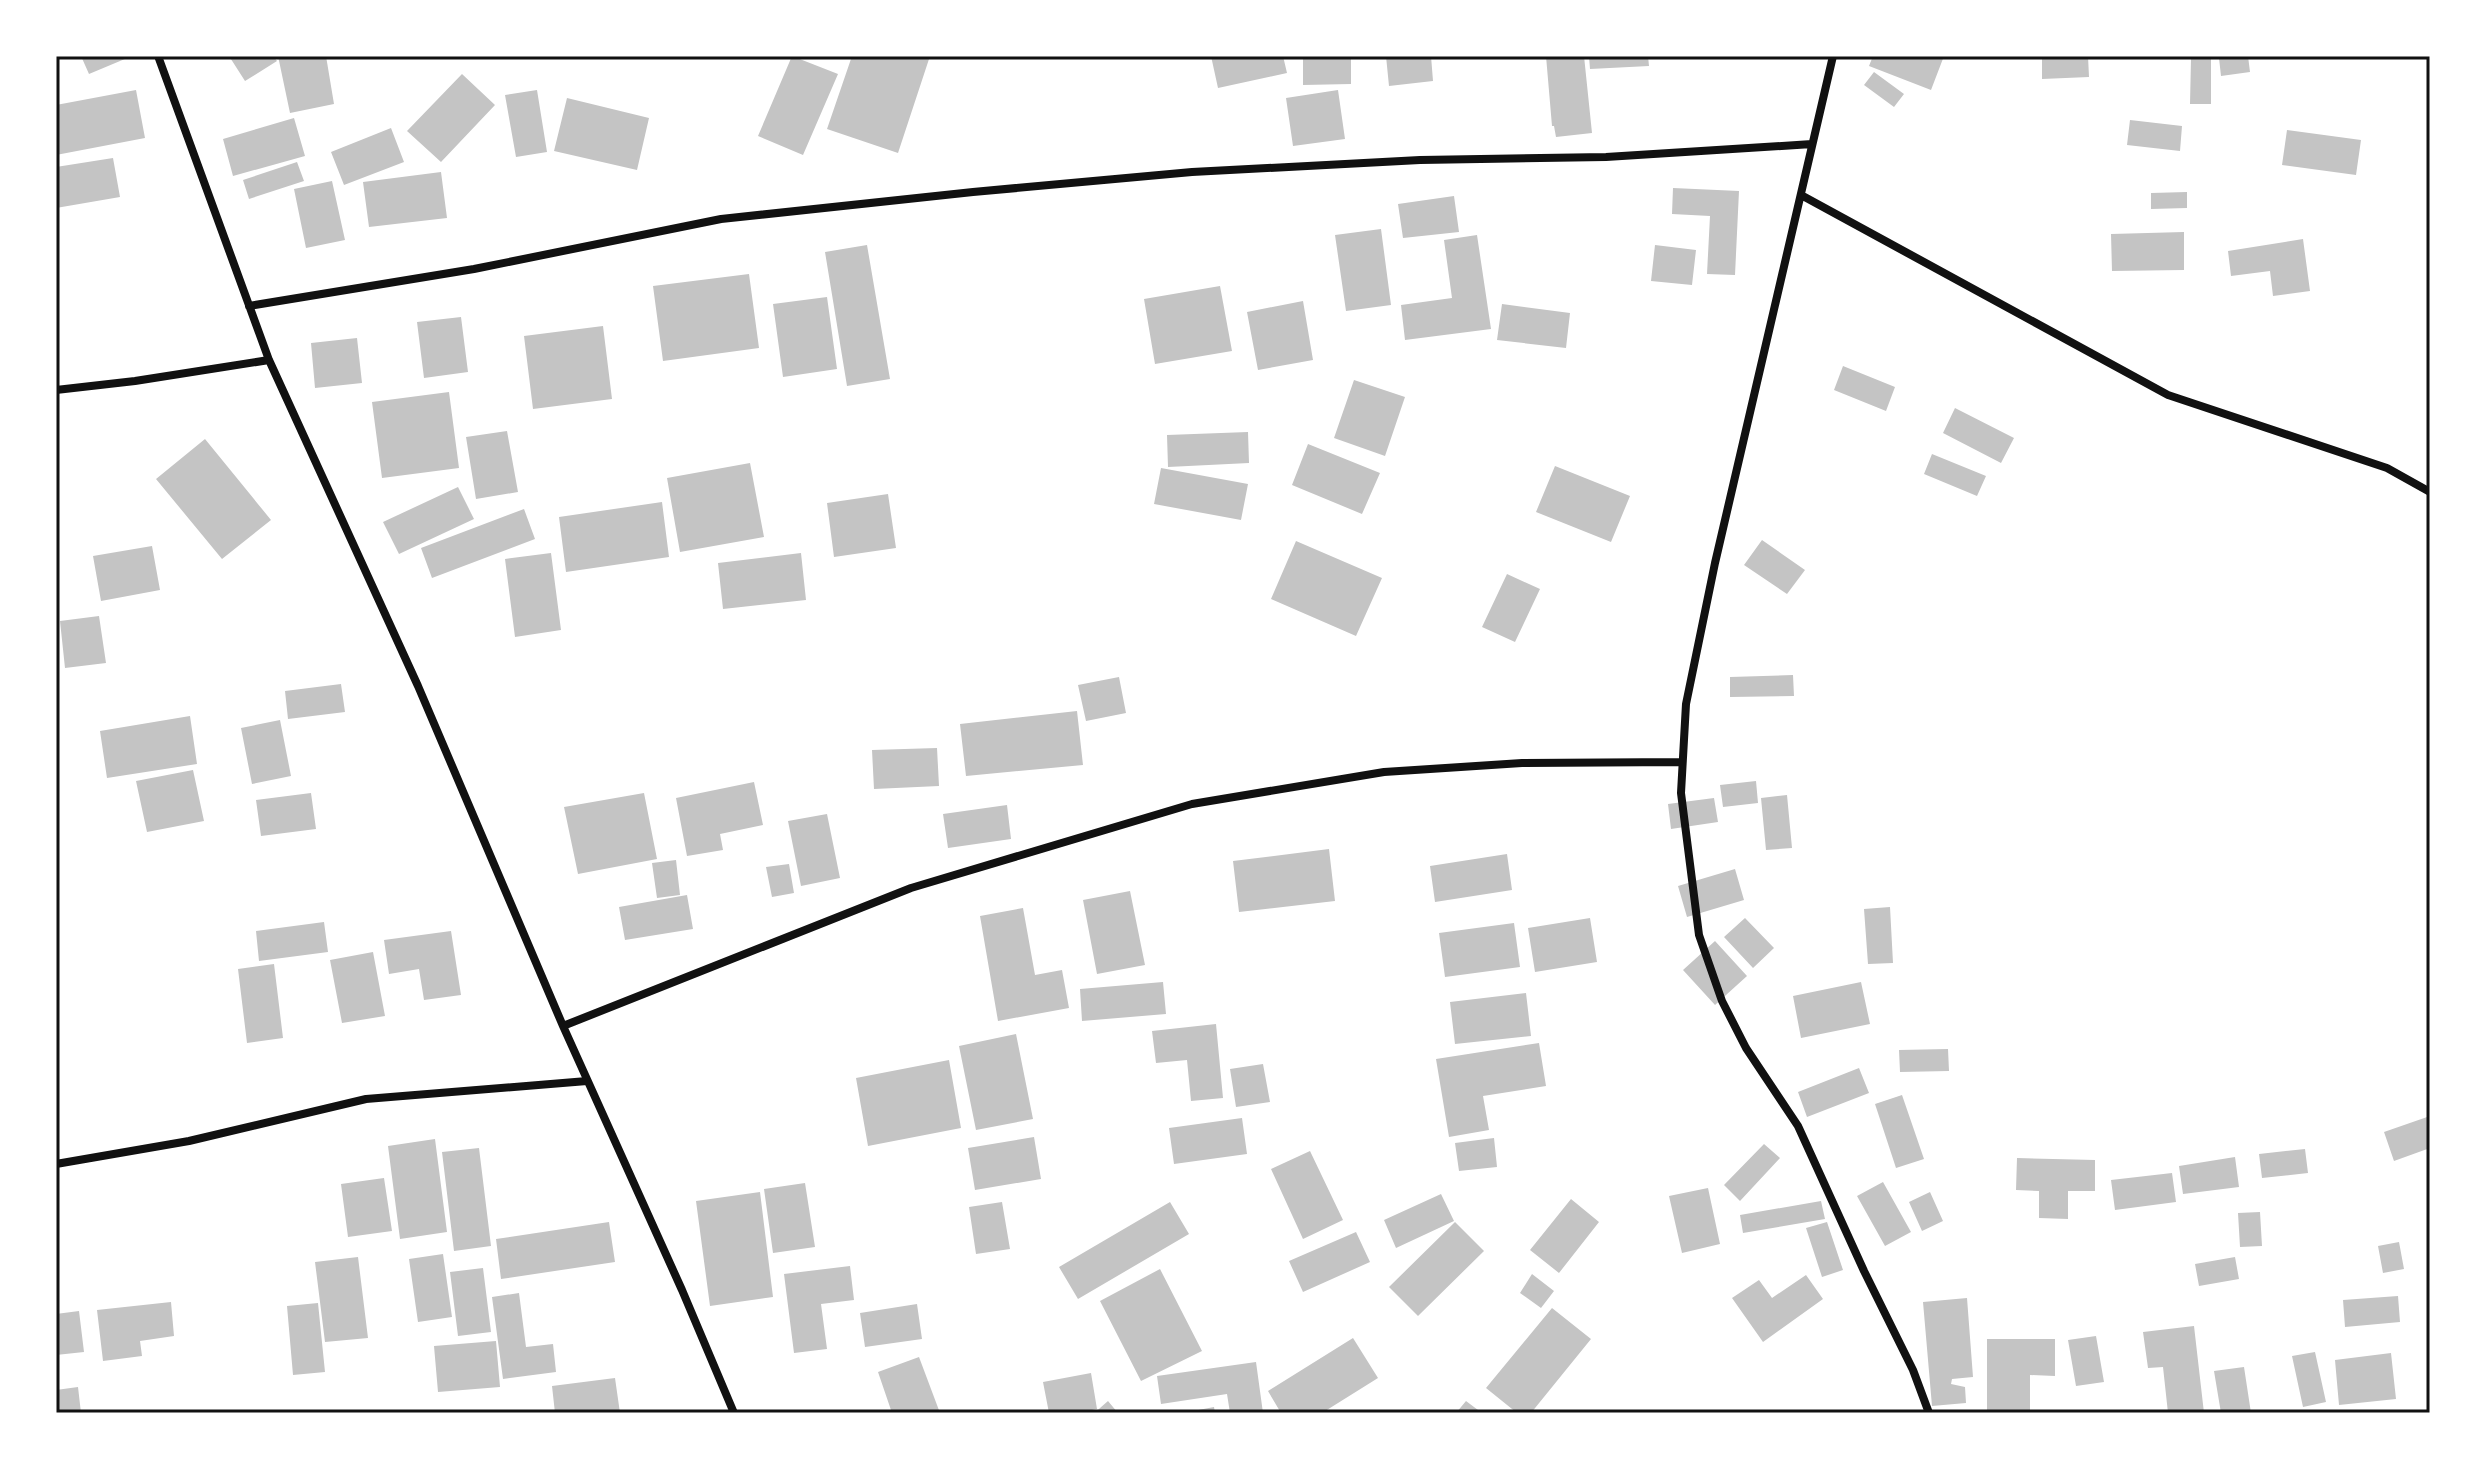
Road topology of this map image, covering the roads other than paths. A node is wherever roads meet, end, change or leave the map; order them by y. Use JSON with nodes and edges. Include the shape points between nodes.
{"nodes":[{"id":1,"x":158,"y":56,"type":"edge"},
{"id":2,"x":1833,"y":56,"type":"edge"},
{"id":3,"x":1812,"y":144,"type":"junction"},
{"id":4,"x":1801,"y":195,"type":"junction"},
{"id":5,"x":249,"y":306,"type":"junction"},
{"id":6,"x":269,"y":360,"type":"junction"},
{"id":7,"x":56,"y":390,"type":"edge"},
{"id":8,"x":2430,"y":492,"type":"edge"},
{"id":9,"x":1682,"y":762,"type":"junction"},
{"id":10,"x":563,"y":1026,"type":"junction"},
{"id":11,"x":587,"y":1081,"type":"junction"},
{"id":12,"x":56,"y":1164,"type":"edge"},
{"id":13,"x":734,"y":1413,"type":"edge"},
{"id":14,"x":1929,"y":1413,"type":"edge"}],
"edges":[{"from":1,"to":5,"type":"street"},
{"from":2,"to":3,"type":"street"},
{"from":3,"to":4,"type":"street"},
{"from":3,"to":5,"type":"street","via":[[1192,172],[973,192],[721,219],[474,269]]},
{"from":4,"to":8,"type":"street","via":[[2168,395],[2387,468]]},
{"from":4,"to":9,"type":"street","via":[[1715,563],[1686,704]]},
{"from":5,"to":6,"type":"street"},
{"from":6,"to":7,"type":"street"},
{"from":6,"to":10,"type":"street","via":[[418,686]]},
{"from":9,"to":10,"type":"street","via":[[1522,763],[1384,772],[1192,804],[911,888]]},
{"from":9,"to":14,"type":"street","via":[[1681,793],[1699,935],[1722,1001],[1798,1126]]},
{"from":10,"to":11,"type":"street"},
{"from":11,"to":12,"type":"street","via":[[366,1099],[189,1141]]},
{"from":11,"to":13,"type":"street"}]}
